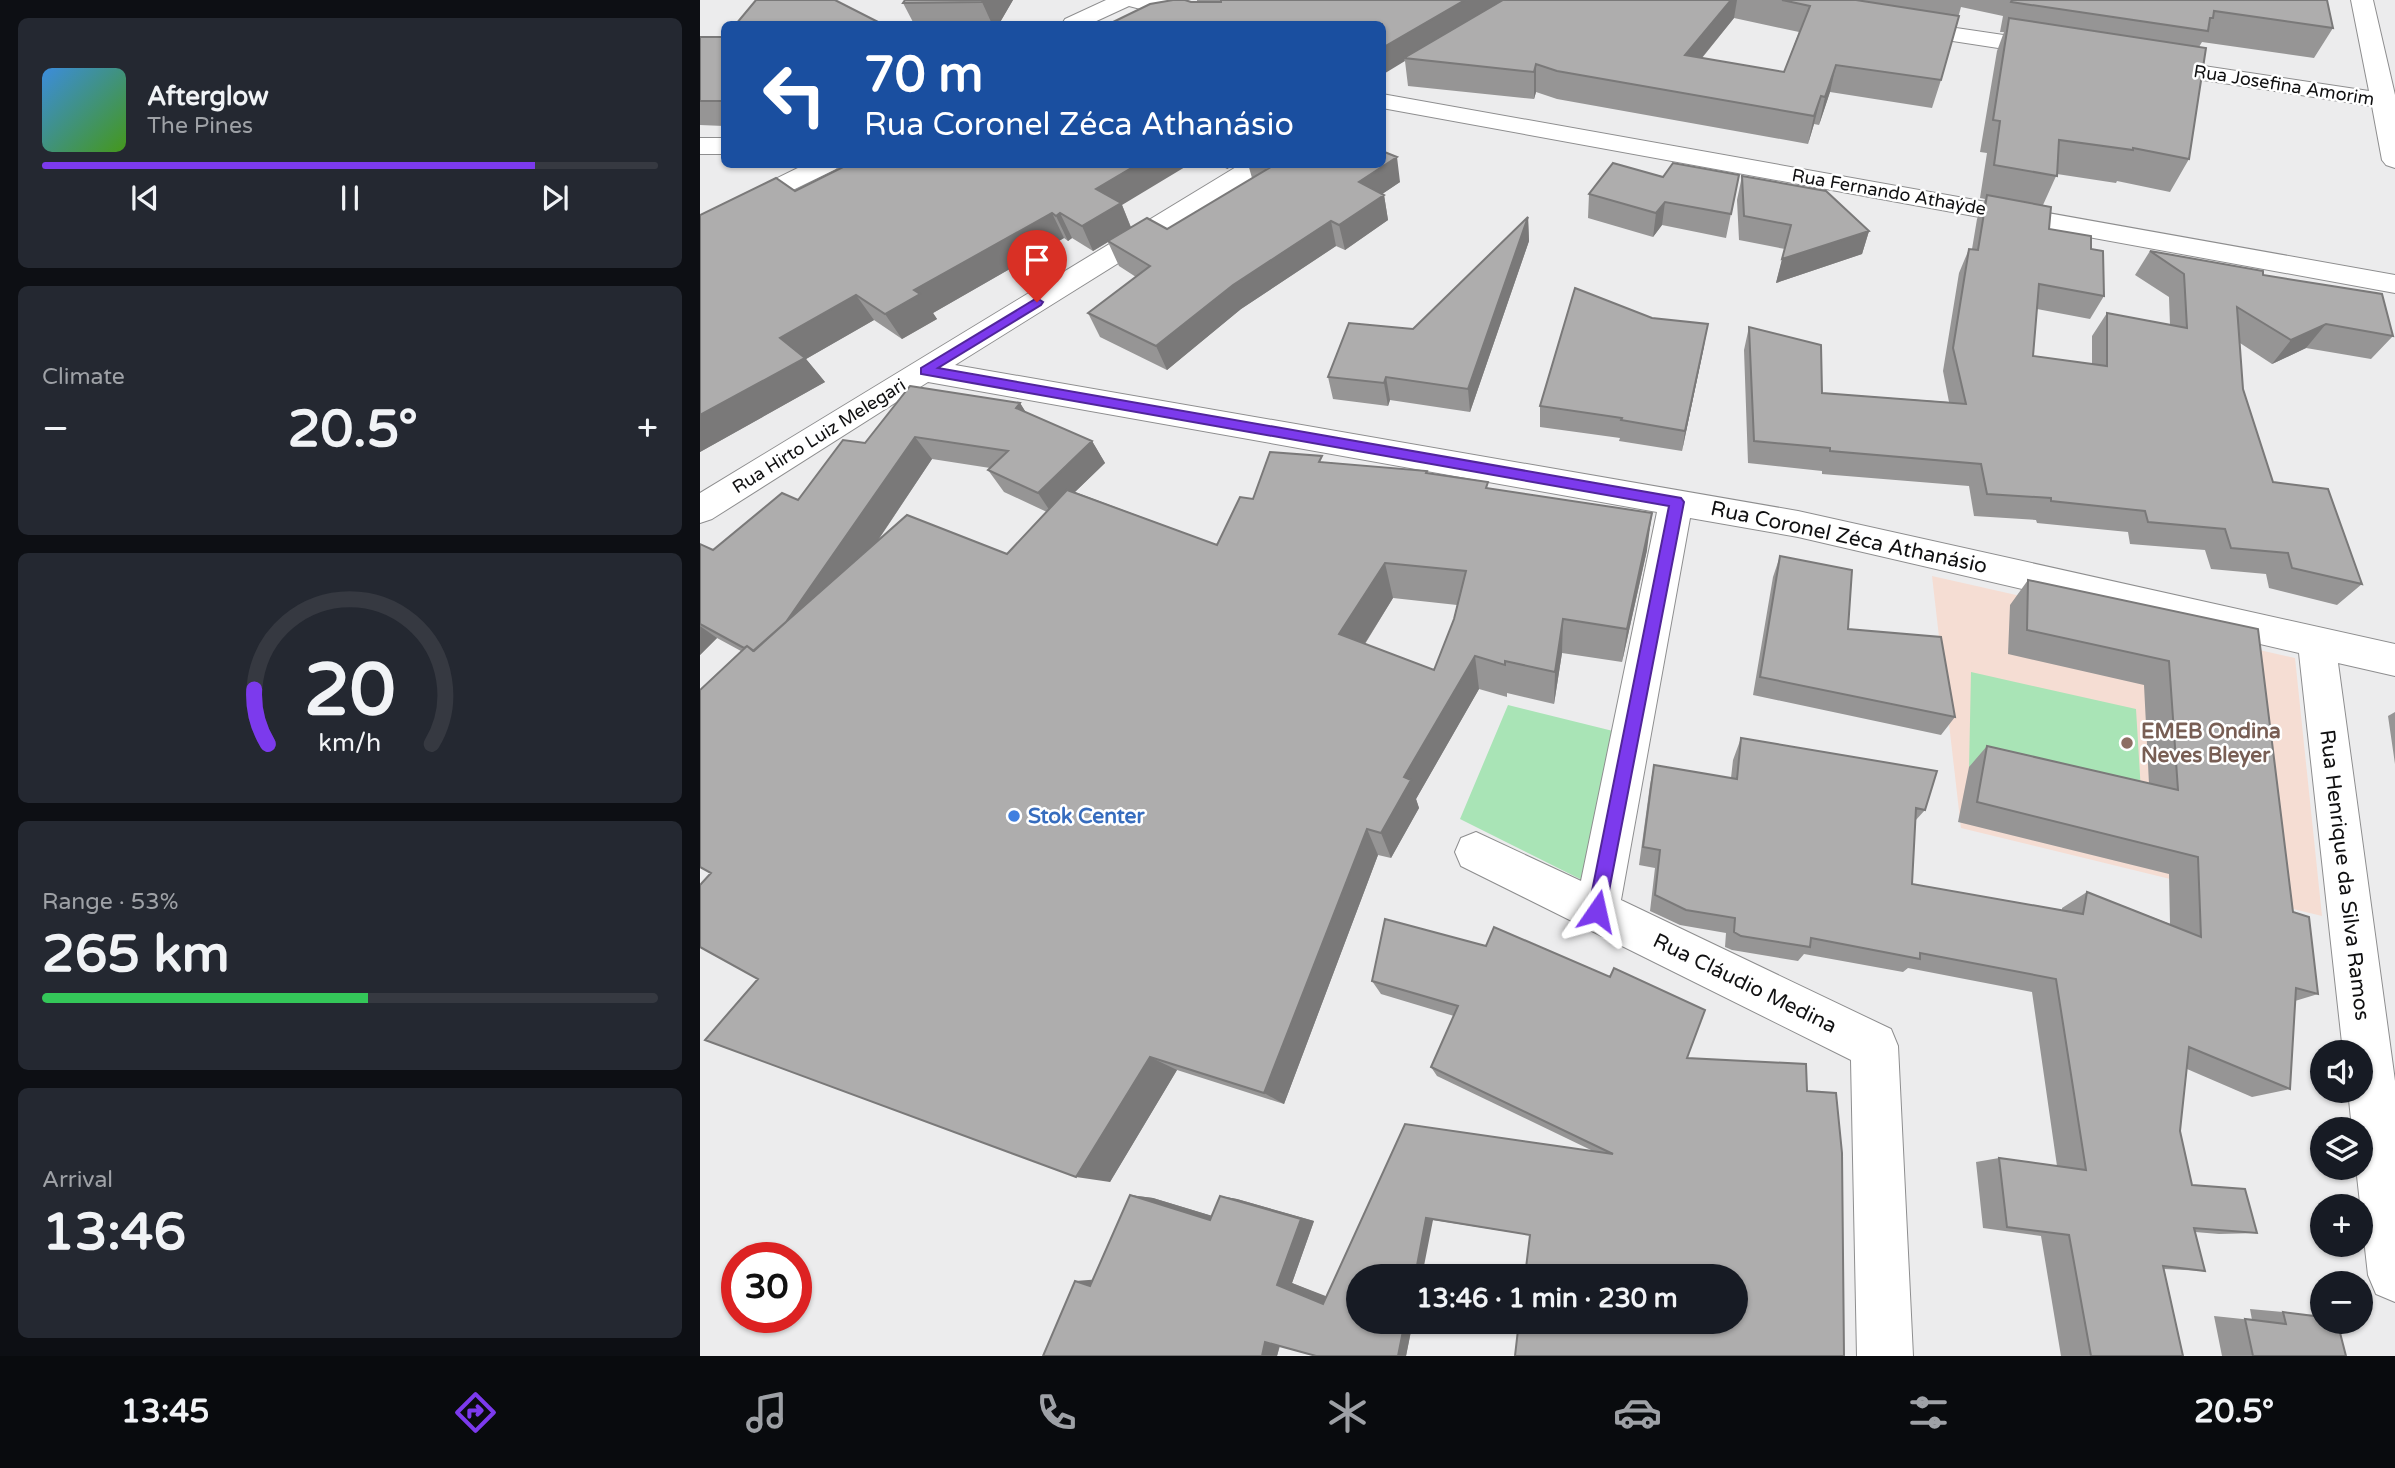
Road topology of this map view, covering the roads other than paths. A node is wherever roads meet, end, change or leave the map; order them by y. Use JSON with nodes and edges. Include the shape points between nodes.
{"nodes":[{"id":1,"x":1124,"y":0,"type":"edge"},
{"id":2,"x":1131,"y":0,"type":"edge"},
{"id":3,"x":2362,"y":0,"type":"edge"},
{"id":4,"x":1164,"y":1,"type":"edge"},
{"id":5,"x":1190,"y":13,"type":"edge"},
{"id":6,"x":1079,"y":21,"type":"edge"},
{"id":7,"x":1121,"y":21,"type":"edge"},
{"id":8,"x":1882,"y":24,"type":"edge"},
{"id":9,"x":2072,"y":52,"type":"edge"},
{"id":10,"x":2126,"y":61,"type":"edge"},
{"id":11,"x":1386,"y":90,"type":"edge"},
{"id":12,"x":2389,"y":101,"type":"edge"},
{"id":13,"x":700,"y":146,"type":"edge"},
{"id":14,"x":721,"y":146,"type":"edge"},
{"id":15,"x":2395,"y":160,"type":"edge"},
{"id":16,"x":772,"y":168,"type":"edge"},
{"id":17,"x":819,"y":168,"type":"edge"},
{"id":18,"x":1254,"y":168,"type":"edge"},
{"id":19,"x":700,"y":203,"type":"edge"},
{"id":20,"x":700,"y":227,"type":"edge"},
{"id":21,"x":2395,"y":284,"type":"edge"},
{"id":22,"x":925,"y":371,"type":"junction"},
{"id":23,"x":1676,"y":502,"type":"junction"},
{"id":24,"x":700,"y":510,"type":"edge"},
{"id":25,"x":2316,"y":641,"type":"junction"},
{"id":26,"x":2395,"y":660,"type":"edge"},
{"id":27,"x":1476,"y":852,"type":"dead end"},
{"id":28,"x":1597,"y":911,"type":"junction"},
{"id":29,"x":2395,"y":1275,"type":"edge"},
{"id":30,"x":1885,"y":1356,"type":"edge"}],
"edges":[{"from":1,"to":6,"type":"street"},
{"from":2,"to":4,"type":"street"},
{"from":3,"to":12,"type":"street"},
{"from":4,"to":5,"type":"street"},
{"from":4,"to":7,"type":"street"},
{"from":8,"to":9,"type":"street"},
{"from":10,"to":12,"type":"street","name":"Rua Josefina Amorim"},
{"from":11,"to":21,"type":"street","name":"Rua Fernando Athaýde"},
{"from":12,"to":15,"type":"street"},
{"from":13,"to":14,"type":"street"},
{"from":16,"to":19,"type":"street"},
{"from":17,"to":20,"type":"street"},
{"from":18,"to":22,"type":"street","name":"Rua Hirto Luiz Melegari"},
{"from":22,"to":23,"type":"street","name":"Rua Coronel Zéca Athanásio"},
{"from":22,"to":24,"type":"street","name":"Rua Hirto Luiz Melegari"},
{"from":23,"to":25,"type":"street","name":"Rua Coronel Zéca Athanásio","via":[[1919,550]]},
{"from":23,"to":28,"type":"street"},
{"from":25,"to":26,"type":"street","name":"Rua Coronel Zéca Athanásio"},
{"from":25,"to":29,"type":"street","name":"Rua Henrique da Silva Ramos"},
{"from":27,"to":28,"type":"street"},
{"from":28,"to":30,"type":"street","name":"Rua Cláudio Medina","via":[[1874,1046]]}]}
